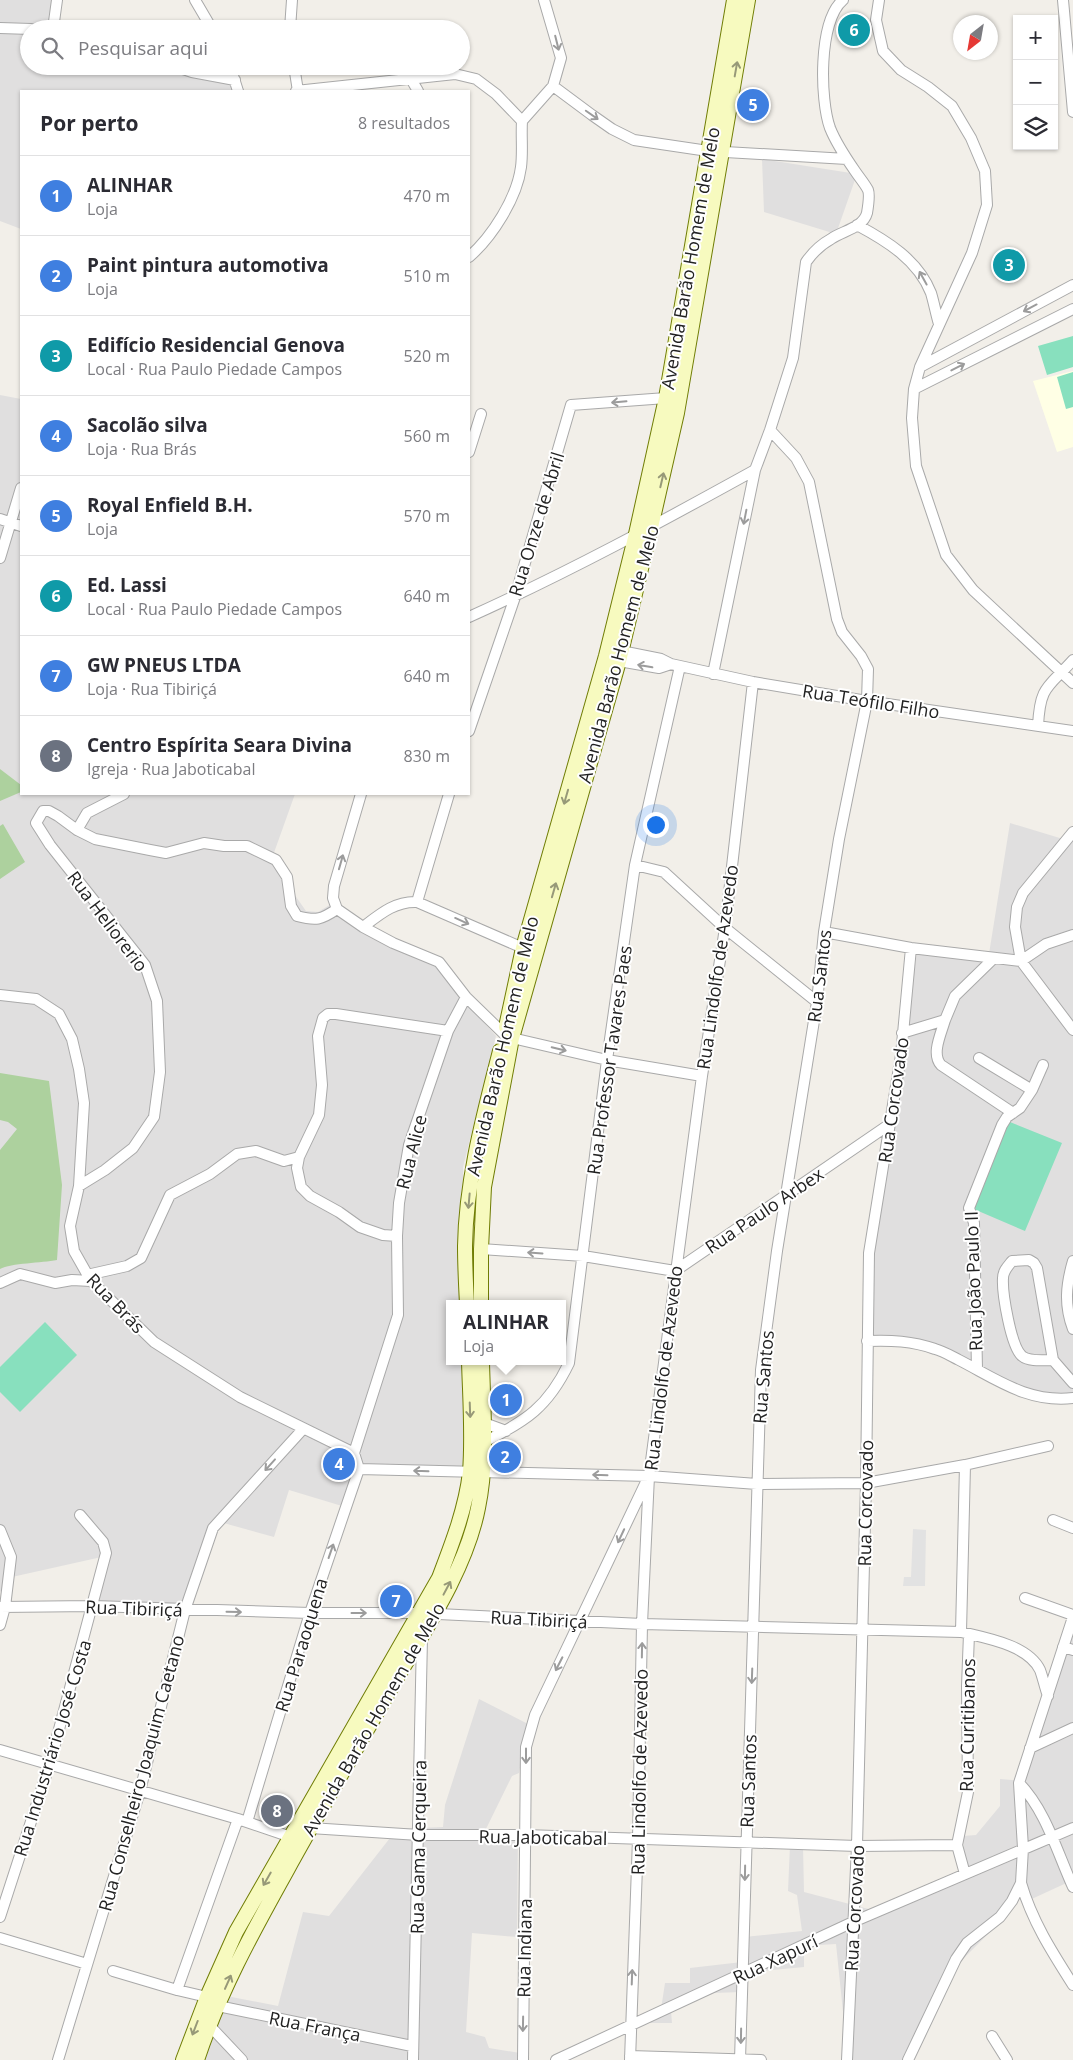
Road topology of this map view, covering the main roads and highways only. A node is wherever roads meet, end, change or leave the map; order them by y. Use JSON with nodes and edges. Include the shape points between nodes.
{"nodes":[{"id":1,"x":734,"y":0,"type":"edge"},
{"id":2,"x":748,"y":0,"type":"edge"},
{"id":3,"x":715,"y":152,"type":"junction"},
{"id":4,"x":666,"y":398,"type":"junction"},
{"id":5,"x":677,"y":413,"type":"junction"},
{"id":6,"x":508,"y":1036,"type":"junction"},
{"id":7,"x":467,"y":1300,"type":"edge"},
{"id":8,"x":481,"y":1300,"type":"edge"},
{"id":9,"x":469,"y":1365,"type":"edge"},
{"id":10,"x":482,"y":1365,"type":"edge"},
{"id":11,"x":477,"y":1473,"type":"junction"},
{"id":12,"x":184,"y":2060,"type":"edge"},
{"id":13,"x":197,"y":2060,"type":"edge"}],
"edges":[{"from":1,"to":3,"type":"main road","name":"Avenida Barão Homem de Melo"},
{"from":3,"to":2,"type":"main road","name":"Avenida Barão Homem de Melo","one_way":true},
{"from":3,"to":4,"type":"main road","name":"Avenida Barão Homem de Melo"},
{"from":3,"to":5,"type":"main road","name":"Avenida Barão Homem de Melo"},
{"from":4,"to":5,"type":"main road","via":[[675,402]]},
{"from":4,"to":6,"type":"main road","name":"Avenida Barão Homem de Melo","one_way":true,"via":[[603,666],[522,948]]},
{"from":6,"to":5,"type":"main road","name":"Avenida Barão Homem de Melo","one_way":true,"via":[[620,656]]},
{"from":6,"to":7,"type":"main road","name":"Avenida Barão Homem de Melo","one_way":true,"via":[[481,1126],[470,1186],[465,1245]]},
{"from":6,"to":8,"type":"main road","name":"Avenida Barão Homem de Melo","via":[[484,1187]]},
{"from":9,"to":11,"type":"main road","name":"Avenida Barão Homem de Melo","one_way":true,"via":[[471,1433]]},
{"from":10,"to":11,"type":"main road","name":"Avenida Barão Homem de Melo","via":[[484,1442]]},
{"from":11,"to":12,"type":"main road","name":"Avenida Barão Homem de Melo","one_way":true,"via":[[466,1493],[453,1542],[438,1578],[236,1932],[207,1996]]},
{"from":13,"to":11,"type":"main road","name":"Avenida Barão Homem de Melo","one_way":true,"via":[[246,1943],[451,1581],[478,1509]]}]}
